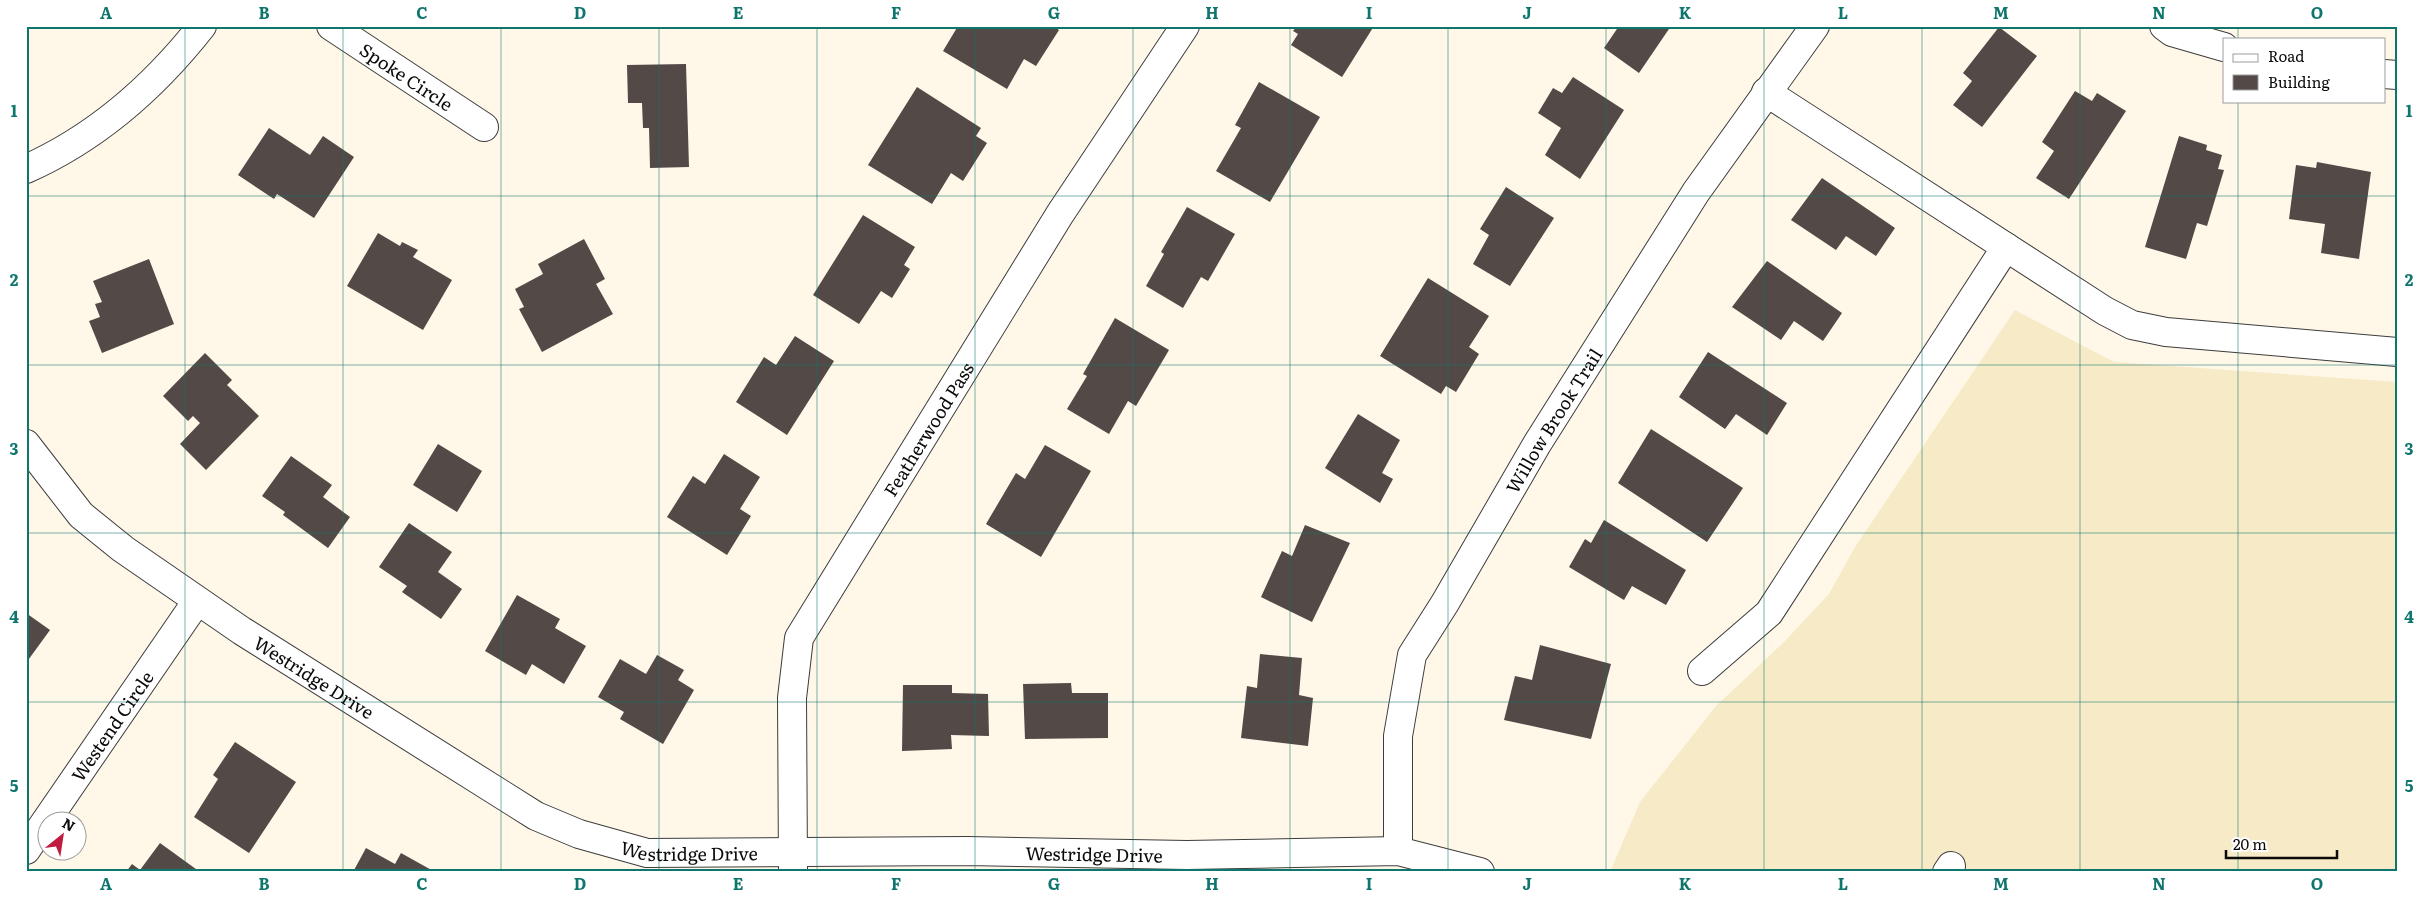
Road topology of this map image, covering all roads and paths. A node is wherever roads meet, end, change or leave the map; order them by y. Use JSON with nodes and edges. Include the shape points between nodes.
{"nodes":[{"id":1,"x":202,"y":26,"type":"edge"},
{"id":2,"x":331,"y":26,"type":"edge"},
{"id":3,"x":1185,"y":26,"type":"edge"},
{"id":4,"x":1815,"y":26,"type":"edge"},
{"id":5,"x":2164,"y":26,"type":"edge"},
{"id":6,"x":2223,"y":47,"type":"edge"},
{"id":7,"x":1766,"y":92,"type":"junction"},
{"id":8,"x":484,"y":127,"type":"dead end"},
{"id":9,"x":26,"y":169,"type":"edge"},
{"id":10,"x":2006,"y":247,"type":"junction"},
{"id":11,"x":2397,"y":352,"type":"edge"},
{"id":12,"x":26,"y":444,"type":"edge"},
{"id":13,"x":197,"y":601,"type":"junction"},
{"id":14,"x":1702,"y":671,"type":"dead end"},
{"id":15,"x":26,"y":850,"type":"edge"},
{"id":16,"x":1398,"y":851,"type":"junction"},
{"id":17,"x":793,"y":862,"type":"edge"},
{"id":18,"x":1480,"y":872,"type":"edge"}],
"edges":[{"from":1,"to":9,"type":"street","via":[[135,100],[54,157]]},
{"from":2,"to":8,"type":"street","name":"Spoke Circle"},
{"from":3,"to":17,"type":"street","name":"Featherwood Pass","via":[[1060,214],[799,638],[792,698]]},
{"from":4,"to":7,"type":"street","name":"Willow Brook Trail"},
{"from":5,"to":6,"type":"street","via":[[2172,32]]},
{"from":7,"to":10,"type":"street"},
{"from":7,"to":16,"type":"street","name":"Willow Brook Trail","via":[[1696,192],[1537,444],[1412,655],[1398,736]]},
{"from":10,"to":11,"type":"street","via":[[2132,325],[2166,332]]},
{"from":10,"to":14,"type":"street","via":[[1769,613]]},
{"from":12,"to":13,"type":"street","name":"Westridge Drive","via":[[82,515],[123,549]]},
{"from":13,"to":15,"type":"street","name":"Westend Circle"},
{"from":13,"to":17,"type":"street","name":"Westridge Drive","via":[[536,816],[579,834],[647,853]]},
{"from":16,"to":17,"type":"street","name":"Westridge Drive","via":[[1187,855],[967,851]]},
{"from":16,"to":18,"type":"street","name":"Westridge Drive"}]}
